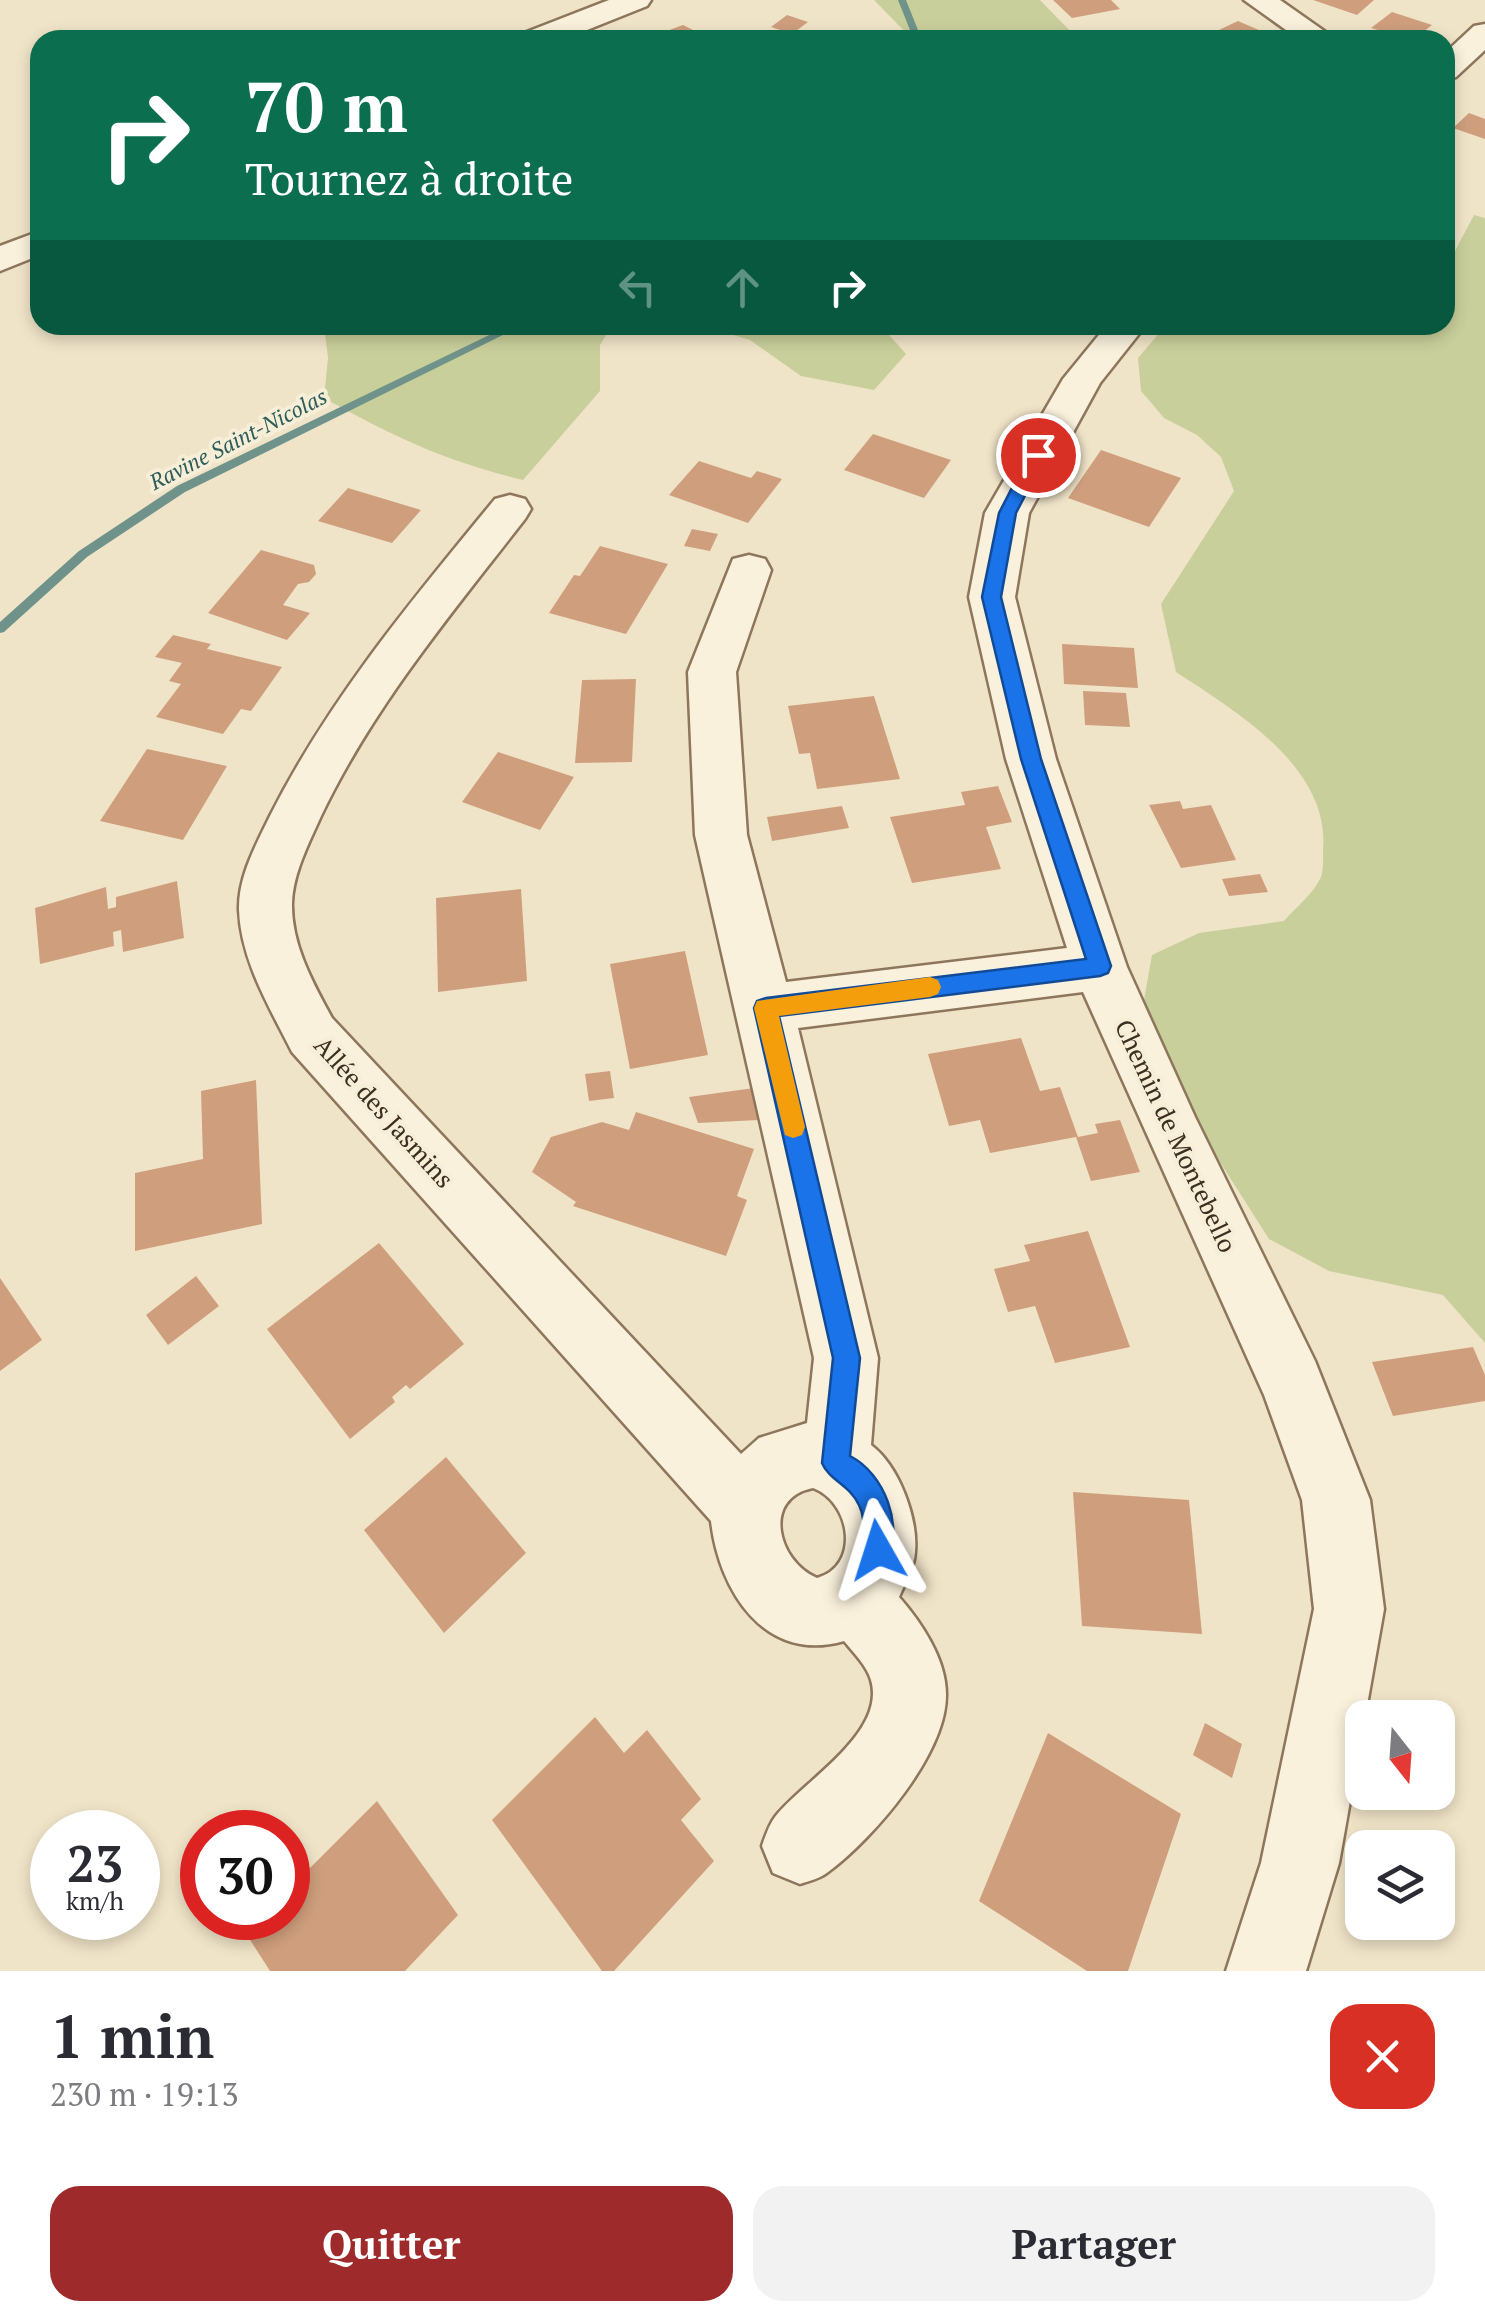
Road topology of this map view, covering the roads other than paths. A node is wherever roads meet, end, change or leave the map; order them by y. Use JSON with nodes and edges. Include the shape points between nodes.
{"nodes":[{"id":1,"x":1259,"y":0,"type":"edge"},
{"id":2,"x":628,"y":1,"type":"edge"},
{"id":3,"x":560,"y":30,"type":"edge"},
{"id":4,"x":1306,"y":30,"type":"edge"},
{"id":5,"x":1485,"y":33,"type":"edge"},
{"id":6,"x":1455,"y":61,"type":"edge"},
{"id":7,"x":30,"y":246,"type":"edge"},
{"id":8,"x":0,"y":260,"type":"edge"},
{"id":9,"x":1119,"y":335,"type":"edge"},
{"id":10,"x":510,"y":509,"type":"dead end"},
{"id":11,"x":750,"y":570,"type":"dead end"},
{"id":12,"x":1100,"y":966,"type":"junction"},
{"id":13,"x":766,"y":1008,"type":"junction"},
{"id":14,"x":836,"y":1463,"type":"junction"},
{"id":15,"x":744,"y":1507,"type":"junction"},
{"id":16,"x":854,"y":1599,"type":"junction"},
{"id":17,"x":800,"y":1846,"type":"dead end"},
{"id":18,"x":1266,"y":1971,"type":"edge"}],
"edges":[{"from":1,"to":4,"type":"street"},
{"from":2,"to":3,"type":"street"},
{"from":5,"to":6,"type":"street"},
{"from":7,"to":8,"type":"street"},
{"from":9,"to":12,"type":"street","name":"Chemin de Montebello","via":[[1083,378],[1008,513],[992,597],[1031,759]]},
{"from":10,"to":15,"type":"street","name":"Allée des Jasmins","via":[[364,694],[304,797],[270,875],[266,912],[275,964],[312,1034]]},
{"from":11,"to":13,"type":"street","via":[[712,672],[721,836]]},
{"from":12,"to":13,"type":"street"},
{"from":12,"to":18,"type":"street","name":"Chemin de Montebello","via":[[1292,1384],[1336,1500],[1349,1608],[1300,1863]]},
{"from":13,"to":14,"type":"street","via":[[846,1358]]},
{"from":14,"to":15,"type":"street","via":[[813,1455],[783,1462],[758,1482]]},
{"from":14,"to":16,"type":"street","via":[[853,1472],[872,1497],[880,1530],[876,1571]]},
{"from":15,"to":16,"type":"street","via":[[760,1580],[784,1604],[810,1615]]},
{"from":16,"to":17,"type":"street","via":[[906,1670],[911,1704],[891,1752]]}]}
